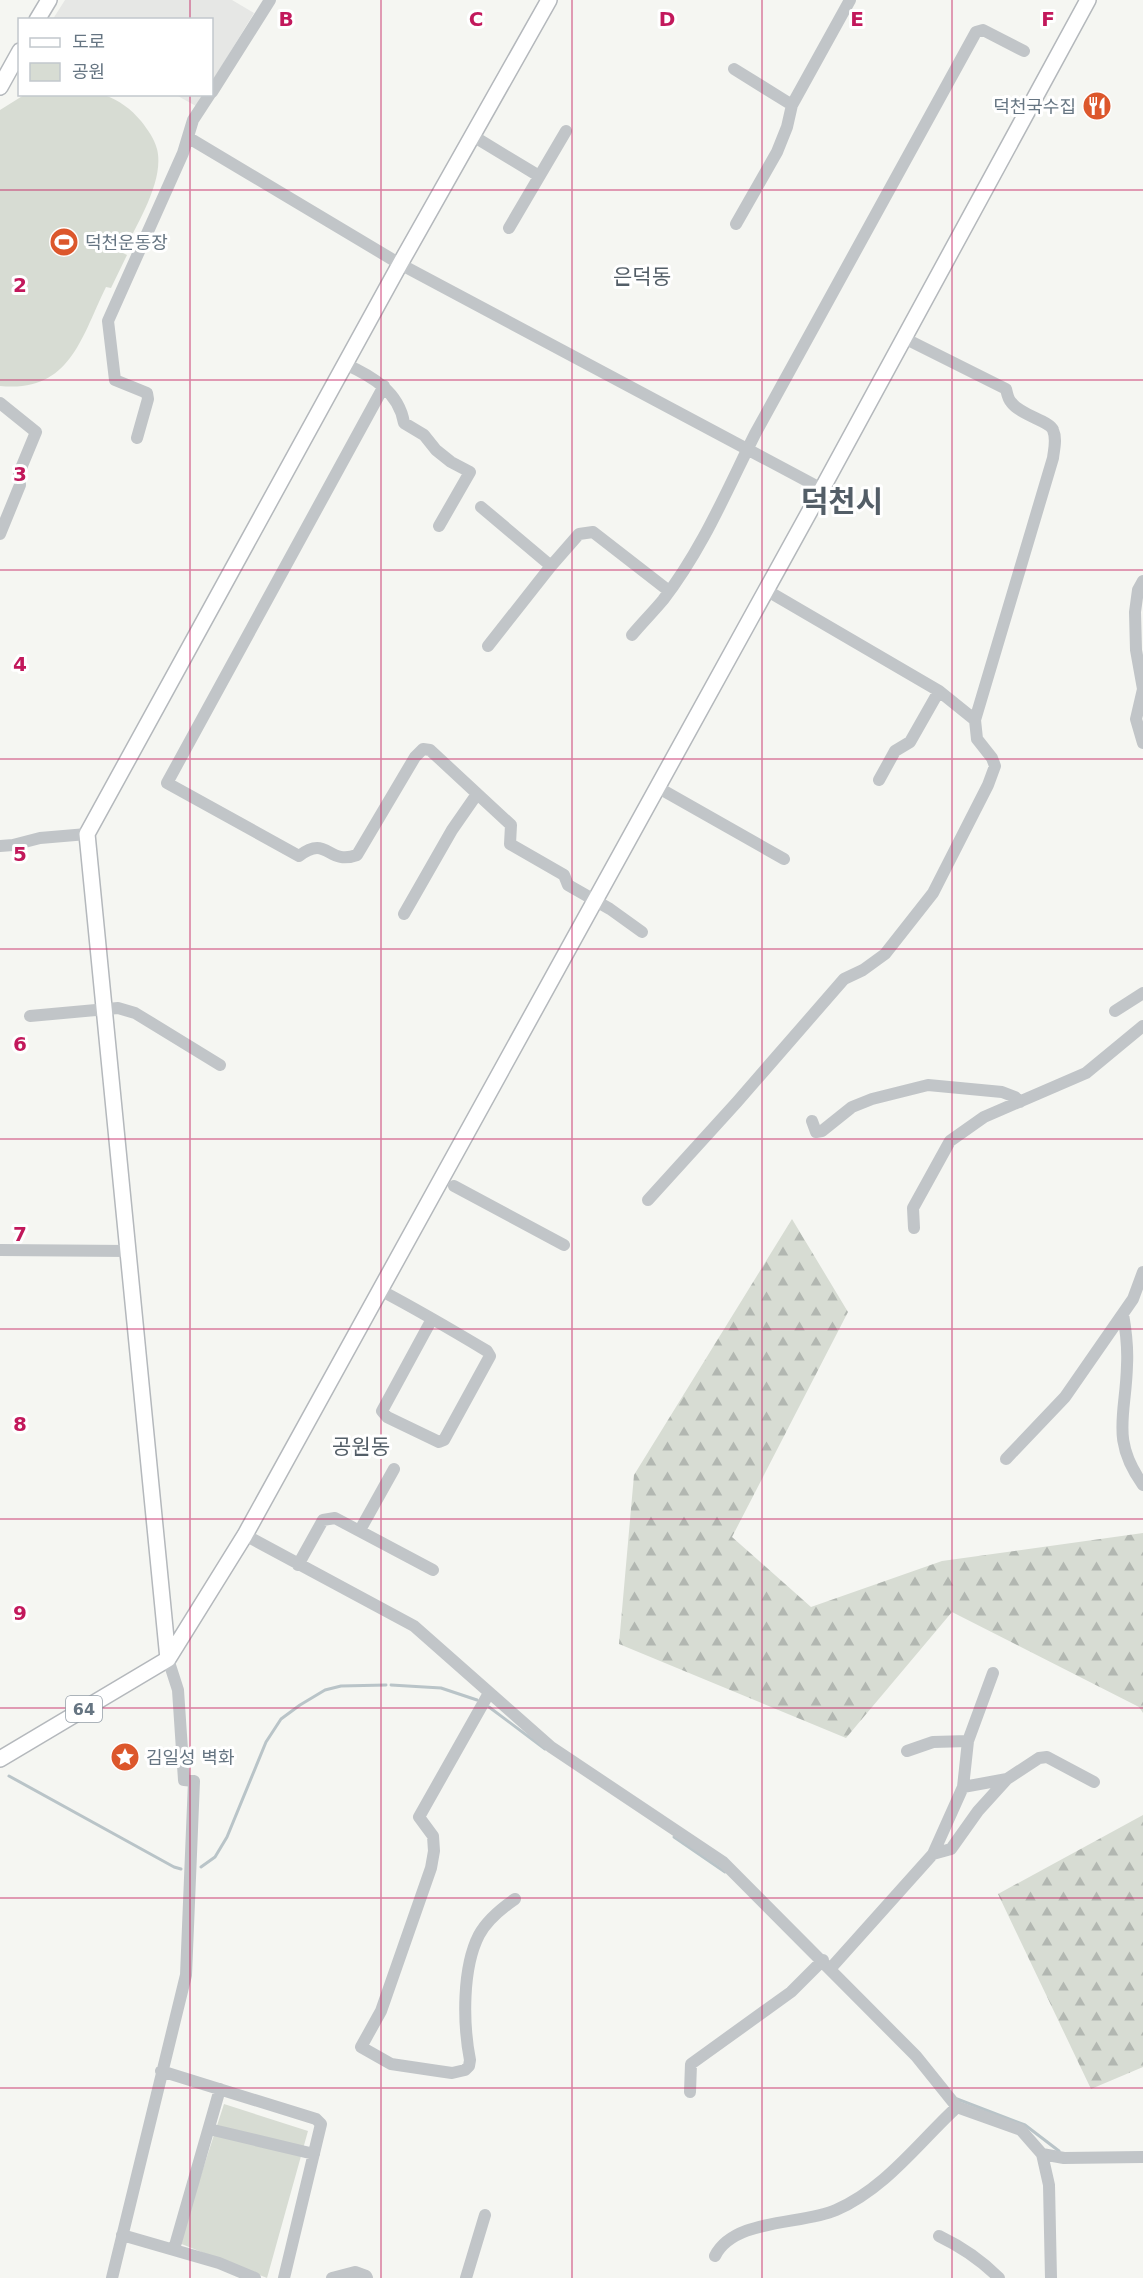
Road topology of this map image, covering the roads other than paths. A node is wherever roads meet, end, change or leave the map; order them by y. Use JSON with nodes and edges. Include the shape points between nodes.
{"nodes":[{"id":1,"x":49,"y":0,"type":"edge"},
{"id":2,"x":270,"y":0,"type":"edge"},
{"id":3,"x":549,"y":0,"type":"edge"},
{"id":4,"x":850,"y":0,"type":"edge"},
{"id":5,"x":1088,"y":0,"type":"edge"},
{"id":6,"x":38,"y":18,"type":"edge"},
{"id":7,"x":1024,"y":51,"type":"dead end"},
{"id":8,"x":18,"y":55,"type":"edge"},
{"id":9,"x":734,"y":69,"type":"dead end"},
{"id":10,"x":0,"y":87,"type":"edge"},
{"id":11,"x":213,"y":90,"type":"edge"},
{"id":12,"x":209,"y":96,"type":"edge"},
{"id":13,"x":792,"y":105,"type":"junction"},
{"id":14,"x":566,"y":131,"type":"dead end"},
{"id":15,"x":473,"y":136,"type":"junction"},
{"id":16,"x":189,"y":138,"type":"junction"},
{"id":17,"x":539,"y":176,"type":"junction"},
{"id":18,"x":736,"y":224,"type":"dead end"},
{"id":19,"x":509,"y":228,"type":"dead end"},
{"id":20,"x":400,"y":264,"type":"junction"},
{"id":21,"x":904,"y":338,"type":"junction"},
{"id":22,"x":345,"y":364,"type":"junction"},
{"id":23,"x":384,"y":386,"type":"junction"},
{"id":24,"x":0,"y":403,"type":"edge"},
{"id":25,"x":137,"y":438,"type":"dead end"},
{"id":26,"x":747,"y":449,"type":"junction"},
{"id":27,"x":822,"y":489,"type":"junction"},
{"id":28,"x":481,"y":507,"type":"dead end"},
{"id":29,"x":440,"y":526,"type":"dead end"},
{"id":30,"x":0,"y":534,"type":"edge"},
{"id":31,"x":551,"y":566,"type":"junction"},
{"id":32,"x":1143,"y":581,"type":"edge"},
{"id":33,"x":766,"y":590,"type":"junction"},
{"id":34,"x":669,"y":591,"type":"junction"},
{"id":35,"x":632,"y":634,"type":"dead end"},
{"id":36,"x":488,"y":646,"type":"dead end"},
{"id":37,"x":939,"y":691,"type":"junction"},
{"id":38,"x":975,"y":720,"type":"junction"},
{"id":39,"x":1143,"y":743,"type":"edge"},
{"id":40,"x":879,"y":780,"type":"dead end"},
{"id":41,"x":657,"y":787,"type":"junction"},
{"id":42,"x":477,"y":794,"type":"junction"},
{"id":43,"x":87,"y":834,"type":"junction"},
{"id":44,"x":0,"y":846,"type":"edge"},
{"id":45,"x":783,"y":859,"type":"dead end"},
{"id":46,"x":595,"y":901,"type":"junction"},
{"id":47,"x":404,"y":914,"type":"dead end"},
{"id":48,"x":642,"y":932,"type":"dead end"},
{"id":49,"x":1143,"y":993,"type":"edge"},
{"id":50,"x":104,"y":1008,"type":"junction"},
{"id":51,"x":1115,"y":1011,"type":"dead end"},
{"id":52,"x":30,"y":1016,"type":"dead end"},
{"id":53,"x":1143,"y":1026,"type":"edge"},
{"id":54,"x":220,"y":1065,"type":"dead end"},
{"id":55,"x":1020,"y":1102,"type":"junction"},
{"id":56,"x":812,"y":1121,"type":"dead end"},
{"id":57,"x":454,"y":1186,"type":"dead end"},
{"id":58,"x":648,"y":1200,"type":"dead end"},
{"id":59,"x":914,"y":1228,"type":"dead end"},
{"id":60,"x":564,"y":1245,"type":"dead end"},
{"id":61,"x":0,"y":1250,"type":"edge"},
{"id":62,"x":128,"y":1251,"type":"junction"},
{"id":63,"x":1143,"y":1272,"type":"edge"},
{"id":64,"x":380,"y":1290,"type":"junction"},
{"id":65,"x":1123,"y":1314,"type":"junction"},
{"id":66,"x":432,"y":1319,"type":"junction"},
{"id":67,"x":1006,"y":1459,"type":"dead end"},
{"id":68,"x":394,"y":1469,"type":"dead end"},
{"id":69,"x":1143,"y":1485,"type":"edge"},
{"id":70,"x":360,"y":1530,"type":"junction"},
{"id":71,"x":245,"y":1536,"type":"junction"},
{"id":72,"x":298,"y":1565,"type":"junction"},
{"id":73,"x":433,"y":1570,"type":"dead end"},
{"id":74,"x":168,"y":1659,"type":"junction"},
{"id":75,"x":993,"y":1673,"type":"dead end"},
{"id":76,"x":489,"y":1693,"type":"junction"},
{"id":77,"x":968,"y":1741,"type":"junction"},
{"id":78,"x":907,"y":1751,"type":"dead end"},
{"id":79,"x":0,"y":1759,"type":"edge"},
{"id":80,"x":1007,"y":1779,"type":"junction"},
{"id":81,"x":1094,"y":1782,"type":"dead end"},
{"id":82,"x":963,"y":1787,"type":"junction"},
{"id":83,"x":933,"y":1854,"type":"junction"},
{"id":84,"x":515,"y":1899,"type":"dead end"},
{"id":85,"x":827,"y":1964,"type":"junction"},
{"id":86,"x":161,"y":2071,"type":"junction"},
{"id":87,"x":220,"y":2090,"type":"junction"},
{"id":88,"x":690,"y":2092,"type":"dead end"},
{"id":89,"x":957,"y":2107,"type":"junction"},
{"id":90,"x":209,"y":2129,"type":"junction"},
{"id":91,"x":314,"y":2154,"type":"junction"},
{"id":92,"x":1042,"y":2154,"type":"junction"},
{"id":93,"x":1143,"y":2157,"type":"edge"},
{"id":94,"x":485,"y":2215,"type":"dead end"},
{"id":95,"x":122,"y":2235,"type":"junction"},
{"id":96,"x":939,"y":2236,"type":"dead end"},
{"id":97,"x":174,"y":2249,"type":"junction"},
{"id":98,"x":715,"y":2256,"type":"dead end"},
{"id":99,"x":112,"y":2278,"type":"edge"},
{"id":100,"x":255,"y":2278,"type":"edge"},
{"id":101,"x":284,"y":2278,"type":"edge"},
{"id":102,"x":332,"y":2278,"type":"edge"},
{"id":103,"x":367,"y":2278,"type":"edge"},
{"id":104,"x":466,"y":2278,"type":"edge"},
{"id":105,"x":999,"y":2278,"type":"edge"},
{"id":106,"x":1051,"y":2278,"type":"edge"}],
"edges":[{"from":1,"to":6,"type":"main road"},
{"from":2,"to":11,"type":"street"},
{"from":3,"to":15,"type":"main road"},
{"from":4,"to":13,"type":"street"},
{"from":5,"to":21,"type":"main road"},
{"from":7,"to":26,"type":"street","via":[[983,30],[976,32]]},
{"from":8,"to":10,"type":"main road"},
{"from":9,"to":13,"type":"street"},
{"from":12,"to":16,"type":"street","via":[[193,120]]},
{"from":13,"to":18,"type":"street","via":[[777,152]]},
{"from":14,"to":17,"type":"street"},
{"from":15,"to":17,"type":"street"},
{"from":15,"to":20,"type":"main road"},
{"from":16,"to":20,"type":"street"},
{"from":16,"to":25,"type":"street","via":[[108,321],[115,380],[147,393]]},
{"from":17,"to":19,"type":"street"},
{"from":20,"to":22,"type":"main road"},
{"from":20,"to":26,"type":"street"},
{"from":21,"to":27,"type":"main road"},
{"from":21,"to":38,"type":"street","via":[[1006,389],[1011,403],[1053,429],[1053,458]]},
{"from":22,"to":23,"type":"street"},
{"from":22,"to":43,"type":"main road"},
{"from":23,"to":29,"type":"street","via":[[404,423],[424,435],[451,462],[470,472]]},
{"from":23,"to":42,"type":"street","via":[[167,783],[299,856],[309,848],[320,847],[338,858],[357,855],[423,749],[430,750]]},
{"from":24,"to":30,"type":"street","via":[[36,432]]},
{"from":26,"to":27,"type":"street"},
{"from":26,"to":34,"type":"street"},
{"from":27,"to":33,"type":"main road"},
{"from":28,"to":31,"type":"street"},
{"from":31,"to":34,"type":"street","via":[[579,534],[592,532]]},
{"from":31,"to":36,"type":"street"},
{"from":32,"to":39,"type":"street","via":[[1135,612],[1143,690],[1136,719]]},
{"from":33,"to":37,"type":"street"},
{"from":33,"to":41,"type":"main road"},
{"from":34,"to":35,"type":"street"},
{"from":37,"to":38,"type":"street"},
{"from":37,"to":40,"type":"street","via":[[910,742],[895,751]]},
{"from":38,"to":58,"type":"street","via":[[977,739],[995,766],[933,893],[885,954],[844,979]]},
{"from":41,"to":45,"type":"street"},
{"from":41,"to":46,"type":"main road"},
{"from":42,"to":46,"type":"street","via":[[511,825],[510,844],[564,875],[568,885]]},
{"from":42,"to":47,"type":"street"},
{"from":43,"to":44,"type":"street"},
{"from":43,"to":50,"type":"main road"},
{"from":46,"to":48,"type":"street"},
{"from":46,"to":64,"type":"main road"},
{"from":49,"to":51,"type":"street"},
{"from":50,"to":52,"type":"street"},
{"from":50,"to":54,"type":"street","via":[[135,1013]]},
{"from":50,"to":62,"type":"main road"},
{"from":53,"to":55,"type":"street","via":[[1086,1072]]},
{"from":55,"to":56,"type":"street","via":[[1002,1092],[928,1085],[852,1107],[822,1131],[816,1132]]},
{"from":55,"to":59,"type":"street","via":[[984,1117],[950,1141],[913,1208]]},
{"from":57,"to":60,"type":"street"},
{"from":61,"to":62,"type":"street"},
{"from":62,"to":74,"type":"main road"},
{"from":63,"to":65,"type":"street"},
{"from":64,"to":66,"type":"street"},
{"from":64,"to":71,"type":"main road"},
{"from":65,"to":67,"type":"street","via":[[1065,1397]]},
{"from":65,"to":69,"type":"street","via":[[1128,1341],[1122,1435],[1128,1463]]},
{"from":66,"to":66,"type":"street","via":[[488,1351],[490,1356],[444,1440],[439,1442],[382,1411]]},
{"from":68,"to":70,"type":"street"},
{"from":70,"to":72,"type":"street","via":[[335,1518],[323,1520]]},
{"from":70,"to":73,"type":"street"},
{"from":71,"to":72,"type":"street"},
{"from":71,"to":74,"type":"main road"},
{"from":72,"to":76,"type":"street","via":[[414,1626]]},
{"from":74,"to":79,"type":"main road","number":"64"},
{"from":74,"to":86,"type":"street","via":[[178,1690],[184,1780],[194,1781],[186,1975]]},
{"from":75,"to":77,"type":"street"},
{"from":76,"to":84,"type":"street","via":[[419,1818],[434,1836],[431,1868],[381,2011],[361,2047],[391,2064],[452,2073],[465,2070],[470,2060],[465,2022],[468,1973],[478,1936]]},
{"from":76,"to":85,"type":"street","via":[[551,1747],[723,1862]]},
{"from":77,"to":78,"type":"street","via":[[933,1742]]},
{"from":77,"to":82,"type":"street"},
{"from":80,"to":81,"type":"street","via":[[1047,1757]]},
{"from":80,"to":82,"type":"street"},
{"from":80,"to":83,"type":"street","via":[[951,1849]]},
{"from":82,"to":83,"type":"street"},
{"from":83,"to":85,"type":"street"},
{"from":85,"to":88,"type":"street","via":[[692,2064]]},
{"from":85,"to":89,"type":"street","via":[[916,2056]]},
{"from":86,"to":87,"type":"street"},
{"from":86,"to":95,"type":"street"},
{"from":87,"to":90,"type":"street"},
{"from":87,"to":91,"type":"street","via":[[316,2120],[321,2124]]},
{"from":89,"to":92,"type":"street","via":[[1021,2130]]},
{"from":89,"to":98,"type":"street","via":[[887,2178],[867,2192],[834,2211],[748,2231],[732,2238]]},
{"from":90,"to":91,"type":"street"},
{"from":90,"to":97,"type":"street"},
{"from":91,"to":101,"type":"street"},
{"from":92,"to":93,"type":"street"},
{"from":92,"to":106,"type":"street","via":[[1049,2185]]},
{"from":94,"to":104,"type":"street"},
{"from":95,"to":97,"type":"street"},
{"from":95,"to":99,"type":"street"},
{"from":96,"to":105,"type":"street","via":[[980,2259]]},
{"from":97,"to":100,"type":"street"},
{"from":102,"to":103,"type":"street","via":[[355,2272]]}]}
